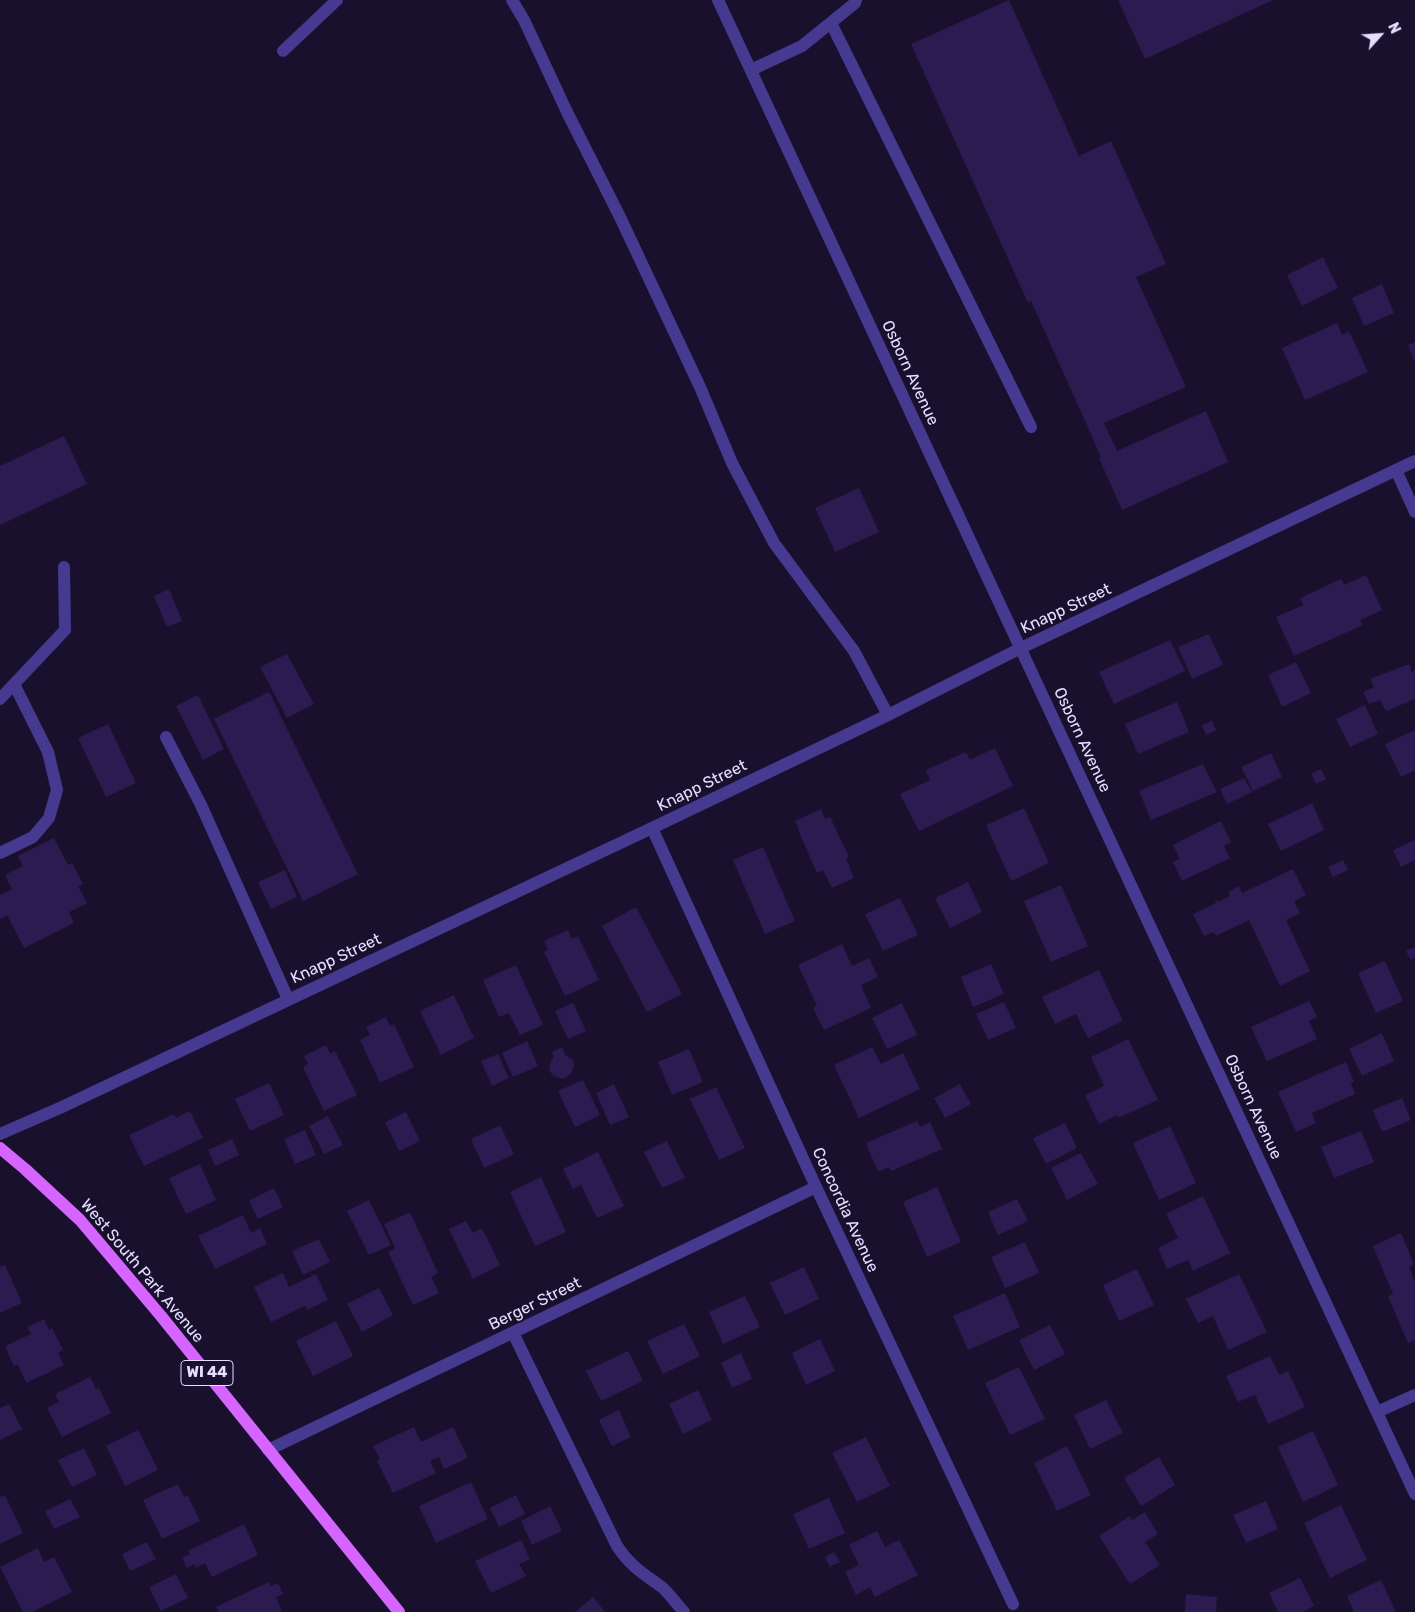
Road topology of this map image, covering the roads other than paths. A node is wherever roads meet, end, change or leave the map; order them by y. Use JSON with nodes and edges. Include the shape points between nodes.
{"nodes":[{"id":1,"x":337,"y":0,"type":"edge"},
{"id":2,"x":512,"y":0,"type":"edge"},
{"id":3,"x":718,"y":0,"type":"edge"},
{"id":4,"x":856,"y":0,"type":"edge"},
{"id":5,"x":831,"y":23,"type":"junction"},
{"id":6,"x":283,"y":51,"type":"dead end"},
{"id":7,"x":751,"y":70,"type":"junction"},
{"id":8,"x":1031,"y":427,"type":"dead end"},
{"id":9,"x":1415,"y":461,"type":"edge"},
{"id":10,"x":1396,"y":470,"type":"junction"},
{"id":11,"x":1415,"y":512,"type":"edge"},
{"id":12,"x":64,"y":567,"type":"dead end"},
{"id":13,"x":1021,"y":648,"type":"junction"},
{"id":14,"x":14,"y":684,"type":"junction"},
{"id":15,"x":0,"y":699,"type":"edge"},
{"id":16,"x":888,"y":715,"type":"junction"},
{"id":17,"x":166,"y":737,"type":"dead end"},
{"id":18,"x":652,"y":828,"type":"junction"},
{"id":19,"x":0,"y":853,"type":"edge"},
{"id":20,"x":288,"y":999,"type":"junction"},
{"id":21,"x":0,"y":1134,"type":"edge"},
{"id":22,"x":0,"y":1148,"type":"edge"},
{"id":23,"x":816,"y":1188,"type":"junction"},
{"id":24,"x":513,"y":1332,"type":"junction"},
{"id":25,"x":1415,"y":1395,"type":"edge"},
{"id":26,"x":1377,"y":1412,"type":"junction"},
{"id":27,"x":268,"y":1450,"type":"junction"},
{"id":28,"x":1415,"y":1494,"type":"edge"},
{"id":29,"x":1013,"y":1604,"type":"dead end"},
{"id":30,"x":398,"y":1612,"type":"edge"},
{"id":31,"x":684,"y":1612,"type":"edge"}],
"edges":[{"from":1,"to":6,"type":"street"},
{"from":2,"to":16,"type":"street","via":[[620,217],[732,463],[770,535],[854,651]]},
{"from":3,"to":7,"type":"street","name":"Osborn Avenue"},
{"from":4,"to":5,"type":"street"},
{"from":5,"to":7,"type":"street","via":[[802,46]]},
{"from":5,"to":8,"type":"street"},
{"from":7,"to":13,"type":"street","name":"Osborn Avenue"},
{"from":9,"to":10,"type":"street","name":"Knapp Street"},
{"from":10,"to":11,"type":"street"},
{"from":10,"to":13,"type":"street","name":"Knapp Street"},
{"from":12,"to":14,"type":"street","via":[[66,630]]},
{"from":13,"to":16,"type":"street","name":"Knapp Street"},
{"from":13,"to":26,"type":"street","name":"Osborn Avenue"},
{"from":14,"to":15,"type":"street"},
{"from":14,"to":19,"type":"street","via":[[48,752],[57,790],[49,818],[33,837]]},
{"from":16,"to":18,"type":"street","name":"Knapp Street"},
{"from":17,"to":20,"type":"street","via":[[201,805]]},
{"from":18,"to":20,"type":"street","name":"Knapp Street"},
{"from":18,"to":23,"type":"street","name":"Concordia Avenue"},
{"from":20,"to":21,"type":"street","name":"Knapp Street"},
{"from":22,"to":27,"type":"main road","name":"West South Park Avenue","number":"WI 44","via":[[80,1220]]},
{"from":23,"to":24,"type":"street","name":"Berger Street"},
{"from":23,"to":29,"type":"street","name":"Concordia Avenue"},
{"from":24,"to":27,"type":"street","name":"Berger Street"},
{"from":24,"to":31,"type":"street","via":[[617,1546],[638,1571],[664,1590]]},
{"from":25,"to":26,"type":"street"},
{"from":26,"to":28,"type":"street","name":"Osborn Avenue"},
{"from":27,"to":30,"type":"main road","name":"West South Park Avenue","number":"WI 44"}]}
